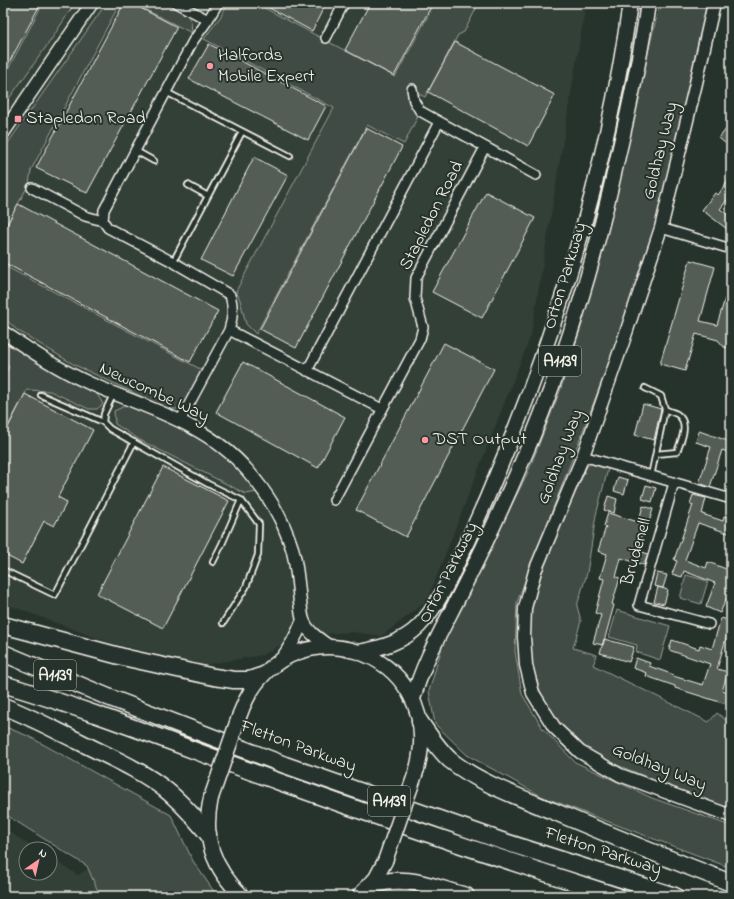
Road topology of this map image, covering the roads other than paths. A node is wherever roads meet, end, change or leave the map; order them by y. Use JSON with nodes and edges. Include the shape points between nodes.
{"nodes":[{"id":1,"x":176,"y":3,"type":"edge"},
{"id":2,"x":218,"y":3,"type":"edge"},
{"id":3,"x":344,"y":3,"type":"edge"},
{"id":4,"x":630,"y":3,"type":"edge"},
{"id":5,"x":648,"y":3,"type":"edge"},
{"id":6,"x":714,"y":3,"type":"edge"},
{"id":7,"x":91,"y":4,"type":"edge"},
{"id":8,"x":208,"y":20,"type":"junction"},
{"id":9,"x":326,"y":38,"type":"dead end"},
{"id":10,"x":412,"y":89,"type":"dead end"},
{"id":11,"x":166,"y":92,"type":"junction"},
{"id":12,"x":439,"y":122,"type":"junction"},
{"id":13,"x":242,"y":132,"type":"junction"},
{"id":14,"x":3,"y":133,"type":"edge"},
{"id":15,"x":485,"y":147,"type":"junction"},
{"id":16,"x":136,"y":151,"type":"junction"},
{"id":17,"x":290,"y":156,"type":"dead end"},
{"id":18,"x":154,"y":161,"type":"dead end"},
{"id":19,"x":536,"y":175,"type":"dead end"},
{"id":20,"x":188,"y":185,"type":"dead end"},
{"id":21,"x":32,"y":188,"type":"dead end"},
{"id":22,"x":208,"y":196,"type":"junction"},
{"id":23,"x":103,"y":221,"type":"junction"},
{"id":24,"x":660,"y":228,"type":"junction"},
{"id":25,"x":731,"y":249,"type":"edge"},
{"id":26,"x":173,"y":262,"type":"junction"},
{"id":27,"x":229,"y":330,"type":"junction"},
{"id":28,"x":3,"y":332,"type":"edge"},
{"id":29,"x":307,"y":371,"type":"junction"},
{"id":30,"x":645,"y":388,"type":"dead end"},
{"id":31,"x":113,"y":394,"type":"junction"},
{"id":32,"x":41,"y":395,"type":"dead end"},
{"id":33,"x":382,"y":409,"type":"junction"},
{"id":34,"x":665,"y":409,"type":"junction"},
{"id":35,"x":180,"y":421,"type":"junction"},
{"id":36,"x":103,"y":422,"type":"junction"},
{"id":37,"x":134,"y":442,"type":"junction"},
{"id":38,"x":656,"y":454,"type":"junction"},
{"id":39,"x":583,"y":456,"type":"junction"},
{"id":40,"x":651,"y":476,"type":"junction"},
{"id":41,"x":674,"y":483,"type":"junction"},
{"id":42,"x":731,"y":499,"type":"edge"},
{"id":43,"x":240,"y":500,"type":"junction"},
{"id":44,"x":334,"y":500,"type":"dead end"},
{"id":45,"x":213,"y":562,"type":"dead end"},
{"id":46,"x":3,"y":570,"type":"edge"},
{"id":47,"x":303,"y":620,"type":"junction"},
{"id":48,"x":223,"y":623,"type":"dead end"},
{"id":49,"x":709,"y":624,"type":"dead end"},
{"id":50,"x":3,"y":625,"type":"edge"},
{"id":51,"x":330,"y":646,"type":"junction"},
{"id":52,"x":359,"y":652,"type":"junction"},
{"id":53,"x":3,"y":653,"type":"edge"},
{"id":54,"x":280,"y":660,"type":"junction"},
{"id":55,"x":261,"y":676,"type":"junction"},
{"id":56,"x":3,"y":684,"type":"edge"},
{"id":57,"x":413,"y":699,"type":"junction"},
{"id":58,"x":3,"y":706,"type":"edge"},
{"id":59,"x":420,"y":722,"type":"junction"},
{"id":60,"x":731,"y":816,"type":"edge"},
{"id":61,"x":208,"y":834,"type":"junction"},
{"id":62,"x":731,"y":883,"type":"edge"},
{"id":63,"x":364,"y":891,"type":"edge"},
{"id":64,"x":242,"y":896,"type":"edge"},
{"id":65,"x":439,"y":896,"type":"edge"},
{"id":66,"x":465,"y":896,"type":"edge"},
{"id":67,"x":617,"y":896,"type":"edge"},
{"id":68,"x":675,"y":896,"type":"edge"}],
"edges":[{"from":1,"to":8,"type":"street"},
{"from":2,"to":8,"type":"street"},
{"from":3,"to":9,"type":"street"},
{"from":4,"to":52,"type":"main road","name":"Orton Parkway","number":"A1139","via":[[614,100],[580,239],[543,356],[506,453],[451,577],[428,616],[417,628],[397,641]]},
{"from":5,"to":57,"type":"main road","name":"Orton Parkway","number":"A1139","via":[[613,181],[597,245],[559,363],[519,468],[472,571],[426,659]]},
{"from":6,"to":24,"type":"street","name":"Goldhay Way"},
{"from":7,"to":14,"type":"street"},
{"from":8,"to":11,"type":"street","via":[[193,41]]},
{"from":10,"to":12,"type":"street","name":"Stapledon Road","via":[[414,101],[420,111]]},
{"from":11,"to":13,"type":"lane"},
{"from":11,"to":16,"type":"street"},
{"from":12,"to":15,"type":"street","name":"Stapledon Road"},
{"from":12,"to":29,"type":"street","name":"Stapledon Road"},
{"from":13,"to":17,"type":"lane"},
{"from":13,"to":22,"type":"lane"},
{"from":15,"to":19,"type":"street","name":"Stapledon Road"},
{"from":15,"to":33,"type":"street","name":"Stapledon Road","via":[[416,278],[415,298],[423,327],[420,339]]},
{"from":16,"to":18,"type":"lane"},
{"from":16,"to":23,"type":"street","via":[[104,210]]},
{"from":20,"to":22,"type":"lane"},
{"from":21,"to":23,"type":"street","via":[[85,216]]},
{"from":22,"to":26,"type":"lane"},
{"from":23,"to":26,"type":"street","via":[[108,228]]},
{"from":24,"to":25,"type":"street"},
{"from":24,"to":39,"type":"street","name":"Goldhay Way"},
{"from":26,"to":27,"type":"street","via":[[230,295],[233,320]]},
{"from":27,"to":29,"type":"street"},
{"from":27,"to":35,"type":"street"},
{"from":28,"to":31,"type":"street","name":"Newcombe Way","via":[[55,366]]},
{"from":29,"to":33,"type":"street"},
{"from":30,"to":34,"type":"lane","via":[[662,396]]},
{"from":31,"to":35,"type":"street","name":"Newcombe Way"},
{"from":31,"to":36,"type":"lane"},
{"from":32,"to":36,"type":"lane"},
{"from":33,"to":44,"type":"street","name":"Stapledon Road"},
{"from":34,"to":38,"type":"lane"},
{"from":34,"to":38,"type":"lane","via":[[682,419],[684,433],[677,452]]},
{"from":35,"to":47,"type":"street","name":"Newcombe Way","via":[[206,435],[226,450],[246,469],[275,507],[292,549]]},
{"from":36,"to":37,"type":"lane","via":[[110,429]]},
{"from":37,"to":43,"type":"lane"},
{"from":37,"to":46,"type":"lane","via":[[55,594]]},
{"from":38,"to":40,"type":"lane"},
{"from":39,"to":40,"type":"street"},
{"from":39,"to":60,"type":"street","name":"Goldhay Way","via":[[535,570],[525,608],[526,665],[533,693],[554,727],[580,752],[620,775]]},
{"from":40,"to":41,"type":"street"},
{"from":41,"to":42,"type":"street"},
{"from":41,"to":49,"type":"street","name":"Brudenell","via":[[639,605]]},
{"from":43,"to":45,"type":"lane"},
{"from":43,"to":48,"type":"lane","via":[[259,524],[258,555],[246,587]]},
{"from":47,"to":51,"type":"street","name":"Newcombe Way","via":[[319,640]]},
{"from":47,"to":54,"type":"street","via":[[290,648]]},
{"from":50,"to":55,"type":"highway","via":[[127,658],[214,677],[249,680]]},
{"from":51,"to":52,"type":"main road"},
{"from":51,"to":54,"type":"main road","via":[[304,650]]},
{"from":52,"to":57,"type":"main road","via":[[391,670]]},
{"from":53,"to":68,"type":"highway","name":"Fletton Parkway","number":"A1139","via":[[108,697],[285,765],[500,840]]},
{"from":54,"to":55,"type":"main road"},
{"from":55,"to":61,"type":"main road","bridge":true,"via":[[245,700],[211,798]]},
{"from":56,"to":67,"type":"highway","name":"Fletton Parkway","number":"A1139","via":[[480,852]]},
{"from":57,"to":59,"type":"main road"},
{"from":58,"to":61,"type":"highway","via":[[92,748],[160,785],[179,800]]},
{"from":59,"to":62,"type":"highway","via":[[435,744],[469,773],[666,859]]},
{"from":59,"to":63,"type":"main road","bridge":true,"via":[[422,745],[417,768],[385,861]]},
{"from":61,"to":64,"type":"main road","via":[[218,868]]},
{"from":63,"to":66,"type":"highway","via":[[381,882],[409,880]]},
{"from":65,"to":66,"type":"highway"}]}
